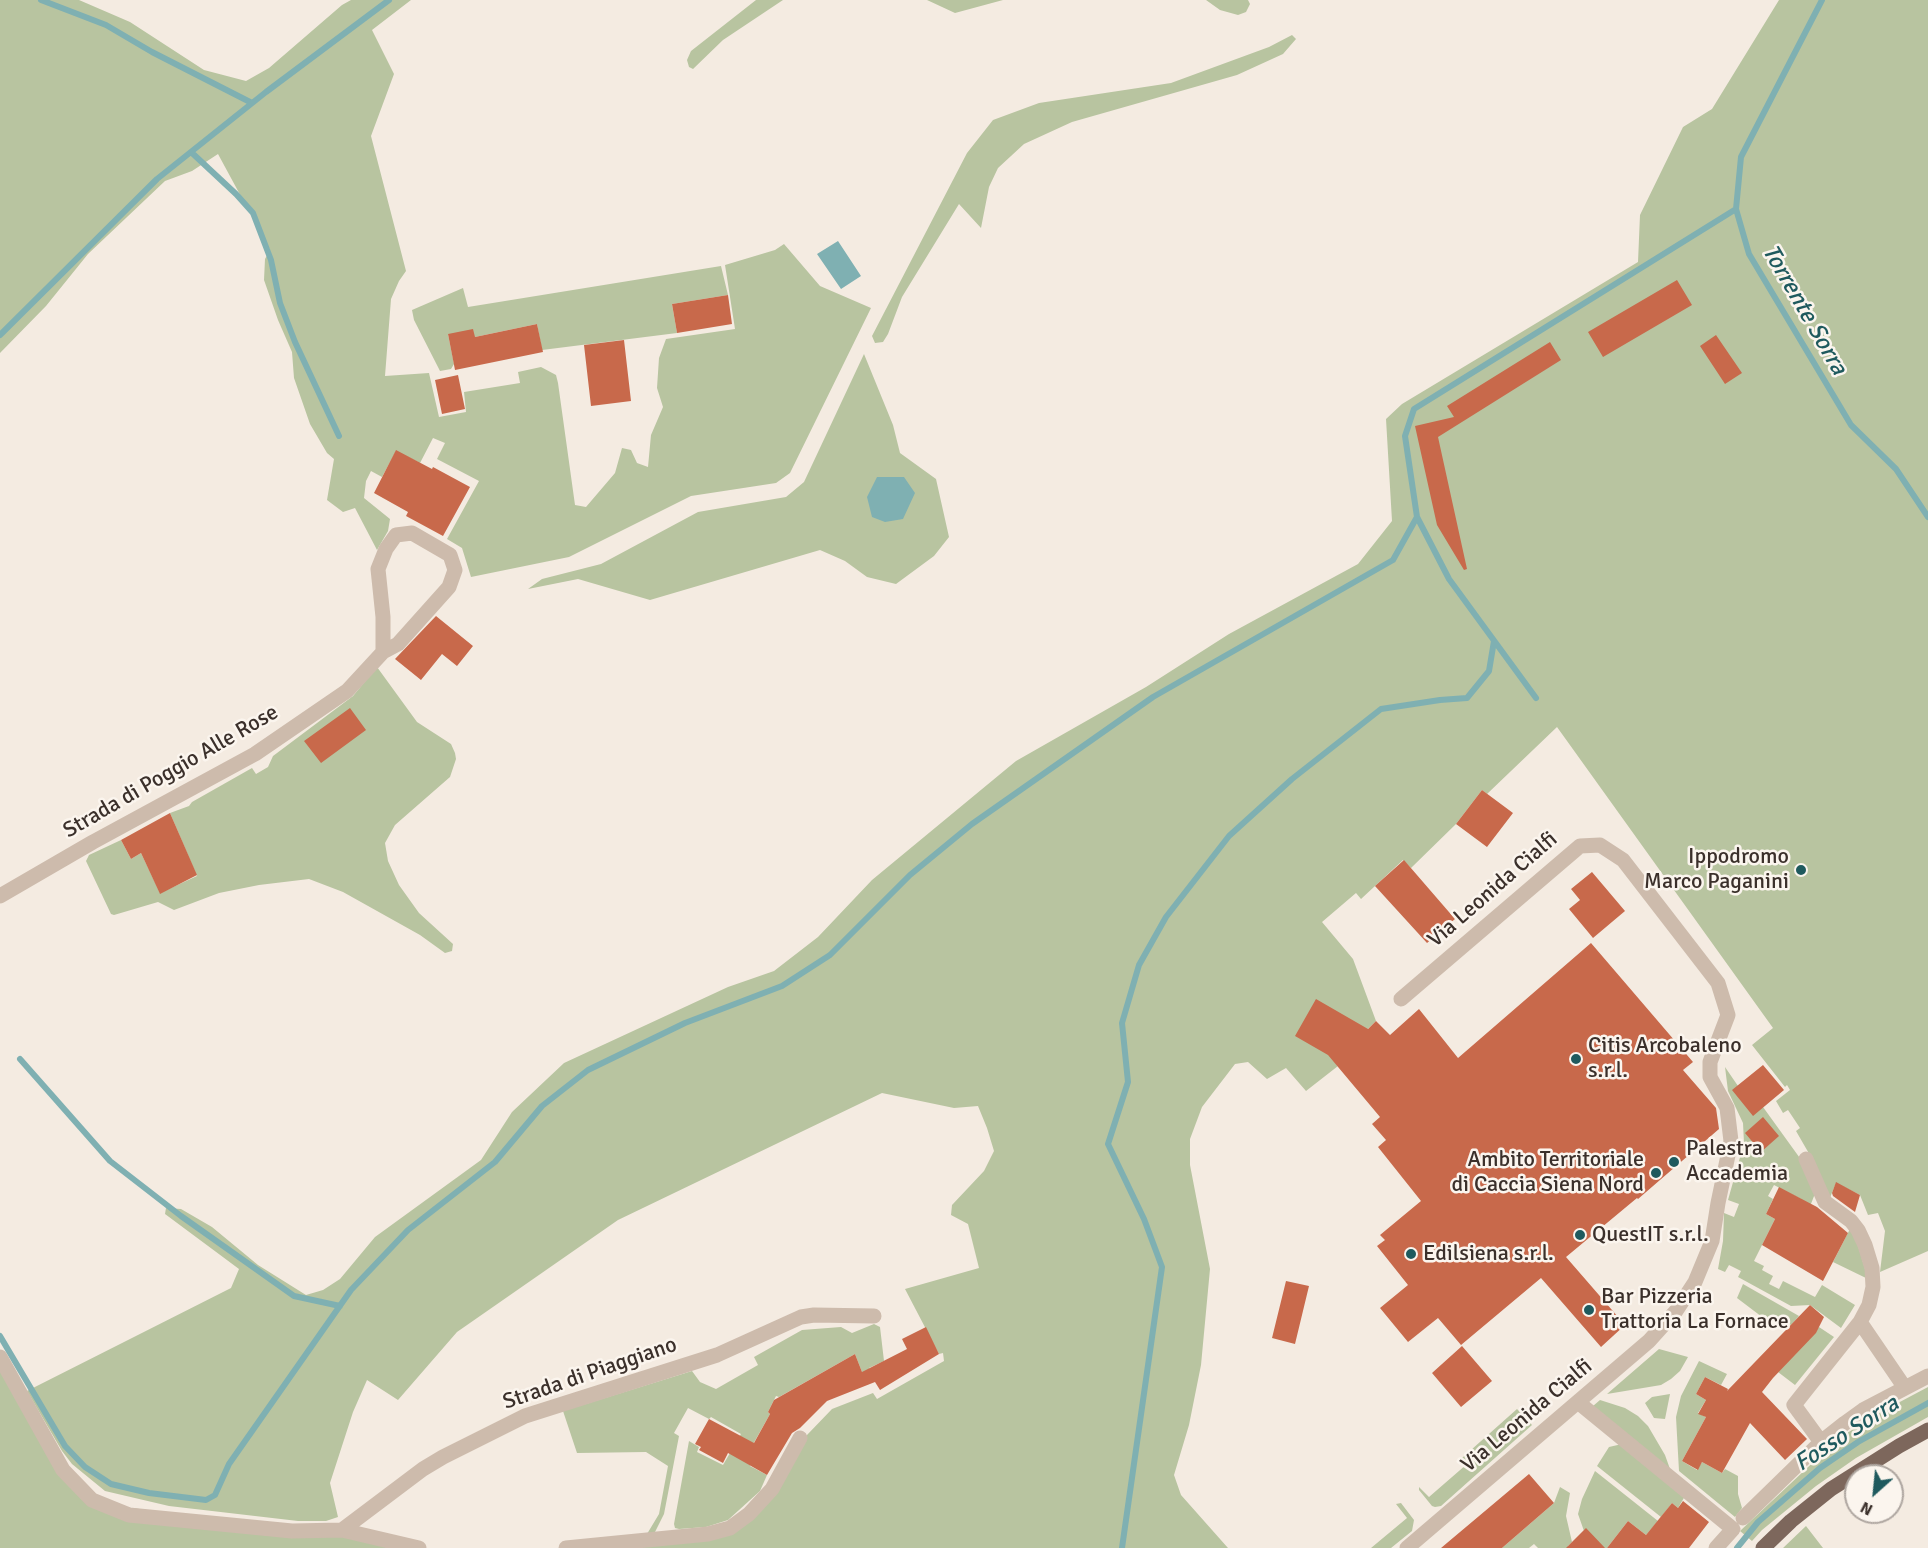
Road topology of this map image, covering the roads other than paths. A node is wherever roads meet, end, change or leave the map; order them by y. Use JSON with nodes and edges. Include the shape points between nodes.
{"nodes":[{"id":1,"x":382,"y":652,"type":"junction"},
{"id":2,"x":0,"y":896,"type":"edge"},
{"id":3,"x":1401,"y":999,"type":"dead end"},
{"id":4,"x":1806,"y":1159,"type":"dead end"},
{"id":5,"x":874,"y":1316,"type":"dead end"},
{"id":6,"x":1860,"y":1322,"type":"junction"},
{"id":7,"x":0,"y":1357,"type":"edge"},
{"id":8,"x":1928,"y":1376,"type":"edge"},
{"id":9,"x":1905,"y":1388,"type":"junction"},
{"id":10,"x":1579,"y":1403,"type":"junction"},
{"id":11,"x":1928,"y":1430,"type":"edge"},
{"id":12,"x":800,"y":1438,"type":"dead end"},
{"id":13,"x":1821,"y":1442,"type":"junction"},
{"id":14,"x":1743,"y":1518,"type":"dead end"},
{"id":15,"x":342,"y":1530,"type":"junction"},
{"id":16,"x":419,"y":1548,"type":"edge"},
{"id":17,"x":566,"y":1548,"type":"edge"},
{"id":18,"x":1407,"y":1548,"type":"edge"},
{"id":19,"x":1716,"y":1548,"type":"edge"},
{"id":20,"x":1763,"y":1548,"type":"edge"}],
"edges":[{"from":1,"to":1,"type":"street","name":"Strada di Poggio Alle Rose","via":[[378,569],[396,535],[412,533],[450,555],[455,570],[449,587],[398,644]]},
{"from":1,"to":2,"type":"street","name":"Strada di Poggio Alle Rose","via":[[346,691],[255,754]]},
{"from":3,"to":10,"type":"street","name":"Via Leonida Cialfi","via":[[1580,846],[1600,845],[1623,860],[1718,983],[1728,1015],[1710,1062],[1710,1077],[1727,1108],[1731,1141],[1712,1241],[1695,1282],[1668,1322]]},
{"from":4,"to":6,"type":"street","via":[[1825,1202],[1851,1221],[1865,1245],[1873,1287]]},
{"from":5,"to":15,"type":"street","name":"Strada di Piaggiano","via":[[801,1317],[717,1355],[525,1416],[423,1469]]},
{"from":6,"to":9,"type":"street"},
{"from":6,"to":13,"type":"street","via":[[1794,1405]]},
{"from":7,"to":15,"type":"street","via":[[63,1470],[92,1500],[129,1515],[292,1531]]},
{"from":8,"to":9,"type":"street"},
{"from":9,"to":13,"type":"street","via":[[1863,1410]]},
{"from":10,"to":18,"type":"street","name":"Via Leonida Cialfi"},
{"from":10,"to":19,"type":"street","via":[[1733,1529]]},
{"from":11,"to":20,"type":"main road","via":[[1831,1490]]},
{"from":12,"to":17,"type":"street","via":[[772,1489],[730,1528],[708,1534]]},
{"from":13,"to":14,"type":"street"},
{"from":15,"to":16,"type":"street"}]}
